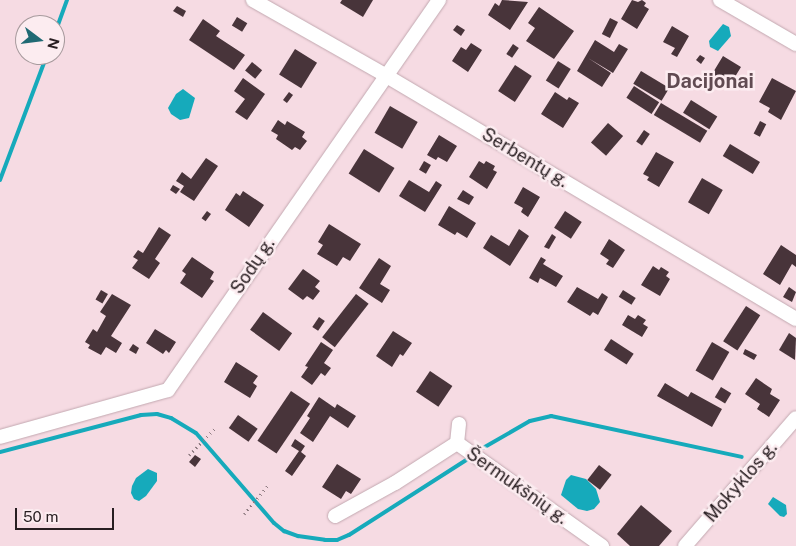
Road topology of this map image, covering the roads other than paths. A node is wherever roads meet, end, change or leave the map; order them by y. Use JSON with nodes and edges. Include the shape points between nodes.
{"nodes":[{"id":1,"x":253,"y":0,"type":"edge"},
{"id":2,"x":439,"y":0,"type":"edge"},
{"id":3,"x":720,"y":0,"type":"edge"},
{"id":4,"x":796,"y":44,"type":"edge"},
{"id":5,"x":386,"y":75,"type":"junction"},
{"id":6,"x":796,"y":319,"type":"edge"},
{"id":7,"x":796,"y":418,"type":"edge"},
{"id":8,"x":458,"y":424,"type":"dead end"},
{"id":9,"x":0,"y":437,"type":"edge"},
{"id":10,"x":457,"y":443,"type":"junction"},
{"id":11,"x":335,"y":516,"type":"dead end"},
{"id":12,"x":693,"y":543,"type":"edge"},
{"id":13,"x":602,"y":546,"type":"edge"}],
"edges":[{"from":1,"to":5,"type":"street","name":"Serbentų g."},
{"from":2,"to":5,"type":"street","name":"Sodų g."},
{"from":3,"to":4,"type":"street"},
{"from":5,"to":6,"type":"street","name":"Serbentų g."},
{"from":5,"to":9,"type":"street","name":"Sodų g.","via":[[168,390]]},
{"from":7,"to":12,"type":"street","name":"Mokyklos g."},
{"from":8,"to":10,"type":"street","name":"Šermukšnių g."},
{"from":10,"to":11,"type":"street","name":"Šermukšnių g.","via":[[380,492]]},
{"from":10,"to":13,"type":"street","name":"Šermukšnių g."}]}
